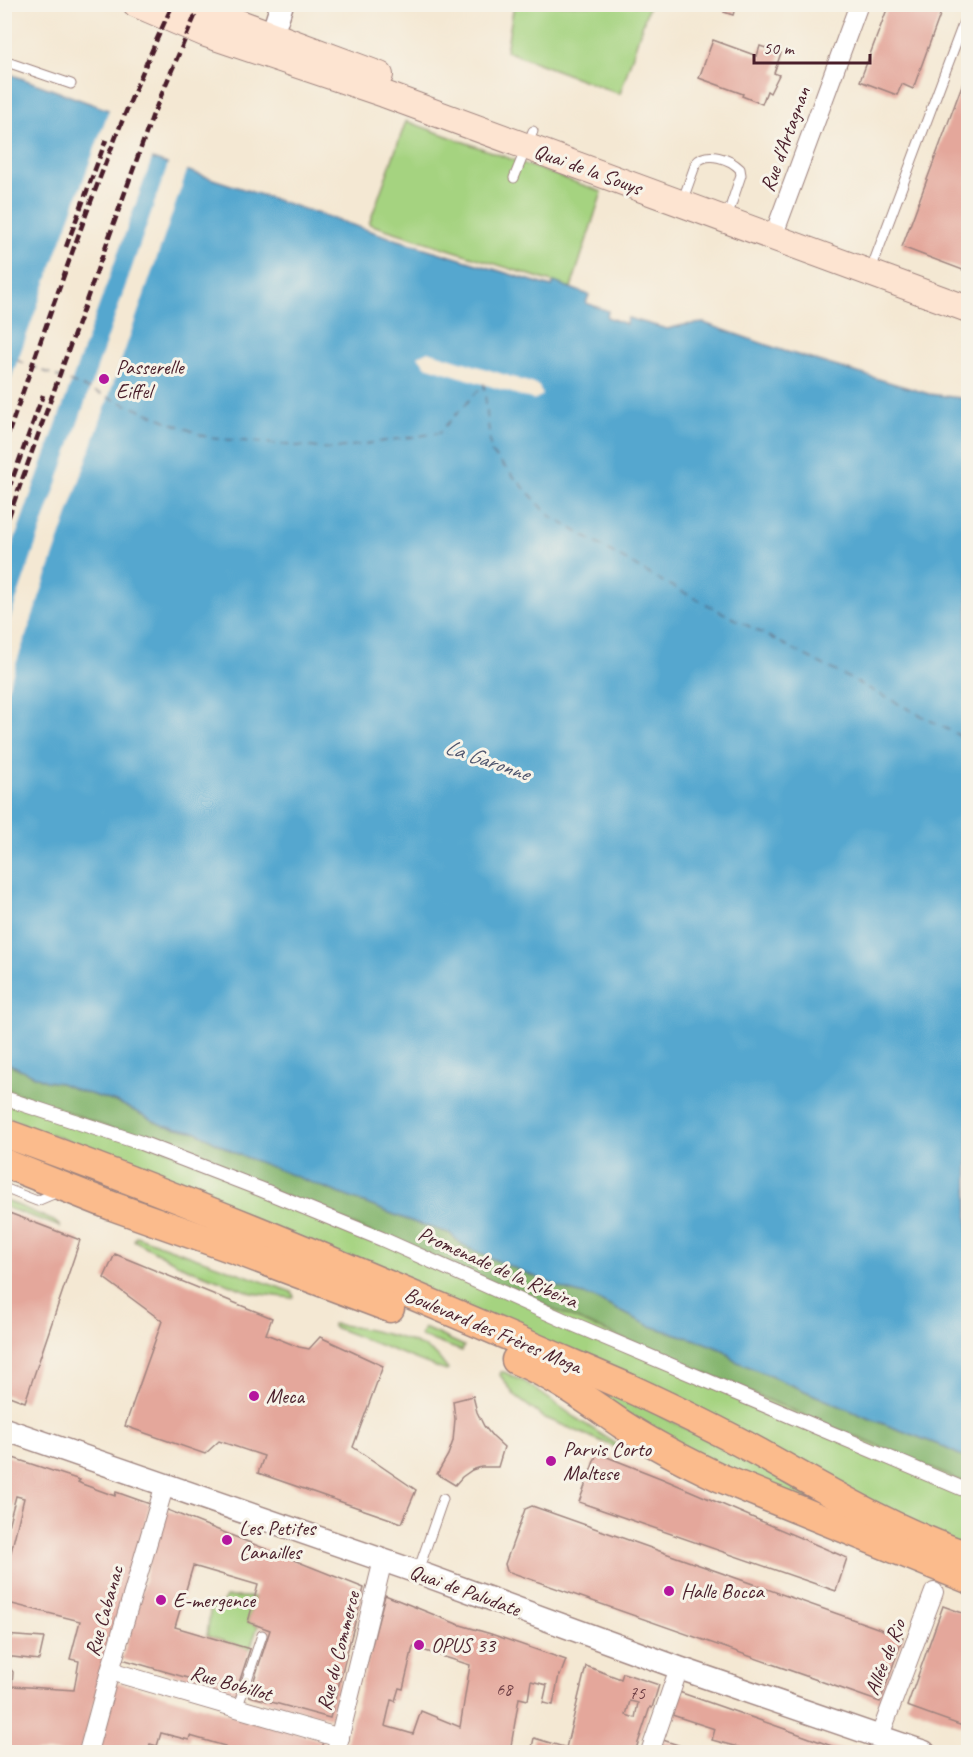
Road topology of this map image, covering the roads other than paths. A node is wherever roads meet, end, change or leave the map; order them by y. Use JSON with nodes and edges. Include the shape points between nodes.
{"nodes":[{"id":1,"x":136,"y":4,"type":"edge"},
{"id":2,"x":189,"y":4,"type":"edge"},
{"id":3,"x":282,"y":4,"type":"edge"},
{"id":4,"x":859,"y":4,"type":"edge"},
{"id":5,"x":965,"y":19,"type":"dead end"},
{"id":6,"x":206,"y":34,"type":"junction"},
{"id":7,"x":272,"y":35,"type":"junction"},
{"id":8,"x":278,"y":59,"type":"junction"},
{"id":9,"x":4,"y":61,"type":"edge"},
{"id":10,"x":367,"y":79,"type":"junction"},
{"id":11,"x":71,"y":84,"type":"dead end"},
{"id":12,"x":530,"y":139,"type":"junction"},
{"id":13,"x":514,"y":178,"type":"dead end"},
{"id":14,"x":684,"y":196,"type":"junction"},
{"id":15,"x":728,"y":212,"type":"junction"},
{"id":16,"x":775,"y":230,"type":"junction"},
{"id":17,"x":873,"y":265,"type":"junction"},
{"id":18,"x":969,"y":291,"type":"edge"},
{"id":19,"x":969,"y":309,"type":"edge"},
{"id":20,"x":4,"y":1098,"type":"edge"},
{"id":21,"x":4,"y":1133,"type":"edge"},
{"id":22,"x":4,"y":1145,"type":"edge"},
{"id":23,"x":40,"y":1146,"type":"junction"},
{"id":24,"x":4,"y":1163,"type":"edge"},
{"id":25,"x":4,"y":1188,"type":"edge"},
{"id":26,"x":66,"y":1188,"type":"junction"},
{"id":27,"x":4,"y":1429,"type":"edge"},
{"id":28,"x":165,"y":1484,"type":"junction"},
{"id":29,"x":969,"y":1491,"type":"edge"},
{"id":30,"x":443,"y":1499,"type":"dead end"},
{"id":31,"x":969,"y":1556,"type":"edge"},
{"id":32,"x":383,"y":1560,"type":"junction"},
{"id":33,"x":417,"y":1572,"type":"junction"},
{"id":34,"x":969,"y":1579,"type":"edge"},
{"id":35,"x":934,"y":1592,"type":"dead end"},
{"id":36,"x":262,"y":1635,"type":"dead end"},
{"id":37,"x":679,"y":1668,"type":"junction"},
{"id":38,"x":110,"y":1671,"type":"junction"},
{"id":39,"x":237,"y":1709,"type":"junction"},
{"id":40,"x":878,"y":1742,"type":"junction"},
{"id":41,"x":338,"y":1745,"type":"edge"},
{"id":42,"x":88,"y":1752,"type":"edge"},
{"id":43,"x":650,"y":1752,"type":"edge"},
{"id":44,"x":924,"y":1752,"type":"edge"}],
"edges":[{"from":1,"to":6,"type":"main road","name":"Quai de la Souys"},
{"from":2,"to":7,"type":"main road","name":"Quai de la Souys"},
{"from":3,"to":7,"type":"street"},
{"from":4,"to":16,"type":"street","name":"Rue d'Artagnan"},
{"from":5,"to":17,"type":"lane"},
{"from":6,"to":7,"type":"street"},
{"from":6,"to":8,"type":"main road","name":"Quai de la Souys"},
{"from":7,"to":8,"type":"street"},
{"from":7,"to":10,"type":"main road","name":"Quai de la Souys"},
{"from":8,"to":10,"type":"main road","name":"Quai de la Souys"},
{"from":9,"to":11,"type":"lane"},
{"from":10,"to":12,"type":"main road","name":"Quai de la Souys"},
{"from":12,"to":13,"type":"lane"},
{"from":12,"to":14,"type":"main road","name":"Quai de la Souys"},
{"from":14,"to":15,"type":"main road","name":"Quai de la Souys"},
{"from":14,"to":15,"type":"lane","via":[[700,158],[710,155],[730,162],[740,169],[741,175]]},
{"from":15,"to":16,"type":"main road","name":"Quai de la Souys"},
{"from":16,"to":17,"type":"main road","name":"Quai de la Souys"},
{"from":17,"to":18,"type":"main road","name":"Quai de la Souys"},
{"from":17,"to":19,"type":"main road","name":"Quai de la Souys"},
{"from":20,"to":29,"type":"street","name":"Promenade de la Ribeira","via":[[141,1143],[260,1189]]},
{"from":21,"to":23,"type":"main road","name":"Boulevard des Frères Moga"},
{"from":22,"to":23,"type":"lane"},
{"from":23,"to":31,"type":"main road","name":"Boulevard des Frères Moga","via":[[283,1241],[629,1388],[697,1419],[897,1528]]},
{"from":24,"to":26,"type":"main road","name":"Boulevard des Frères Moga"},
{"from":25,"to":26,"type":"lane","via":[[37,1201]]},
{"from":26,"to":34,"type":"main road","name":"Boulevard des Frères Moga","via":[[359,1295],[525,1364],[566,1385],[624,1426],[685,1461]]},
{"from":27,"to":28,"type":"street","name":"Quai de Paludate"},
{"from":28,"to":32,"type":"street","name":"Quai de Paludate"},
{"from":28,"to":38,"type":"street","name":"Rue Cabanac"},
{"from":30,"to":33,"type":"lane"},
{"from":32,"to":33,"type":"street","name":"Quai de Paludate"},
{"from":32,"to":41,"type":"street","name":"Rue du Commerce"},
{"from":33,"to":37,"type":"street","name":"Quai de Paludate"},
{"from":35,"to":40,"type":"street","name":"Allée de Rio"},
{"from":36,"to":39,"type":"lane"},
{"from":37,"to":40,"type":"street","name":"Quai de Paludate"},
{"from":37,"to":43,"type":"street"},
{"from":38,"to":39,"type":"street","name":"Rue Bobillot"},
{"from":38,"to":42,"type":"street","name":"Rue Cabanac"},
{"from":39,"to":41,"type":"street","name":"Rue Bobillot"},
{"from":40,"to":44,"type":"street","name":"Quai de Paludate"}]}
